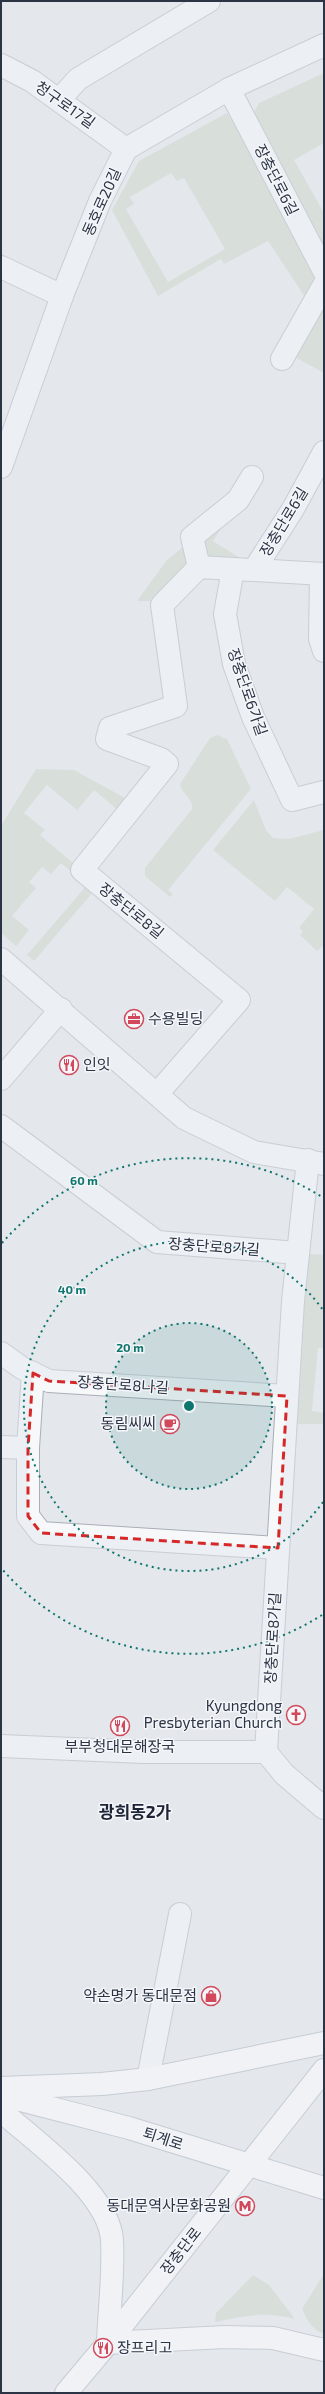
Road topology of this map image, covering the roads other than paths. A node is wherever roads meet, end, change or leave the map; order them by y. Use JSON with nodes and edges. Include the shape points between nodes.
{"nodes":[{"id":1,"x":210,"y":1,"type":"edge"},
{"id":2,"x":324,"y":44,"type":"edge"},
{"id":3,"x":1,"y":65,"type":"edge"},
{"id":4,"x":229,"y":89,"type":"junction"},
{"id":5,"x":59,"y":100,"type":"junction"},
{"id":6,"x":126,"y":149,"type":"junction"},
{"id":7,"x":1,"y":267,"type":"edge"},
{"id":8,"x":324,"y":271,"type":"edge"},
{"id":9,"x":324,"y":286,"type":"edge"},
{"id":10,"x":62,"y":296,"type":"junction"},
{"id":11,"x":282,"y":359,"type":"dead end"},
{"id":12,"x":324,"y":452,"type":"edge"},
{"id":13,"x":1,"y":466,"type":"edge"},
{"id":14,"x":252,"y":477,"type":"dead end"},
{"id":15,"x":199,"y":567,"type":"junction"},
{"id":16,"x":244,"y":570,"type":"junction"},
{"id":17,"x":323,"y":574,"type":"edge"},
{"id":18,"x":324,"y":651,"type":"edge"},
{"id":19,"x":324,"y":792,"type":"edge"},
{"id":20,"x":1,"y":959,"type":"edge"},
{"id":21,"x":61,"y":1008,"type":"junction"},
{"id":22,"x":1,"y":1079,"type":"edge"},
{"id":23,"x":157,"y":1094,"type":"junction"},
{"id":24,"x":1,"y":1126,"type":"edge"},
{"id":25,"x":316,"y":1162,"type":"edge"},
{"id":26,"x":298,"y":1253,"type":"junction"},
{"id":27,"x":1,"y":1353,"type":"edge"},
{"id":28,"x":33,"y":1373,"type":"junction"},
{"id":29,"x":287,"y":1396,"type":"junction"},
{"id":30,"x":1,"y":1447,"type":"edge"},
{"id":31,"x":28,"y":1448,"type":"junction"},
{"id":32,"x":278,"y":1548,"type":"junction"},
{"id":33,"x":1,"y":1746,"type":"edge"},
{"id":34,"x":266,"y":1752,"type":"junction"},
{"id":35,"x":324,"y":1808,"type":"edge"},
{"id":36,"x":180,"y":1914,"type":"dead end"},
{"id":37,"x":324,"y":2043,"type":"edge"},
{"id":38,"x":324,"y":2070,"type":"edge"},
{"id":39,"x":148,"y":2079,"type":"junction"},
{"id":40,"x":1,"y":2088,"type":"edge"},
{"id":41,"x":1,"y":2095,"type":"edge"},
{"id":42,"x":1,"y":2111,"type":"edge"},
{"id":43,"x":247,"y":2166,"type":"junction"},
{"id":44,"x":324,"y":2188,"type":"edge"},
{"id":45,"x":108,"y":2343,"type":"junction"},
{"id":46,"x":324,"y":2350,"type":"edge"},
{"id":47,"x":66,"y":2393,"type":"edge"}],
"edges":[{"from":1,"to":5,"type":"street","via":[[78,79]]},
{"from":2,"to":4,"type":"street","name":"동호로20길"},
{"from":3,"to":5,"type":"street","name":"청구로17길","via":[[32,81]]},
{"from":4,"to":6,"type":"street","name":"동호로20길"},
{"from":4,"to":8,"type":"street","name":"장충단로6길"},
{"from":5,"to":6,"type":"street","name":"청구로17길"},
{"from":6,"to":10,"type":"street","name":"동호로20길","via":[[100,201]]},
{"from":7,"to":10,"type":"street"},
{"from":9,"to":11,"type":"street"},
{"from":10,"to":13,"type":"street","name":"동호로20길"},
{"from":12,"to":16,"type":"street","name":"장충단로6길","via":[[293,509]]},
{"from":14,"to":15,"type":"street","via":[[238,500],[192,537]]},
{"from":15,"to":16,"type":"street"},
{"from":15,"to":23,"type":"street","name":"장충단로8길","via":[[162,606],[176,706],[110,728],[107,739],[161,759],[167,764],[82,870],[239,1000]]},
{"from":16,"to":17,"type":"street"},
{"from":16,"to":19,"type":"street","name":"장충단로6가길","via":[[225,614],[234,664],[252,717],[292,800]]},
{"from":17,"to":18,"type":"street","via":[[320,640]]},
{"from":20,"to":21,"type":"street"},
{"from":21,"to":22,"type":"street"},
{"from":21,"to":23,"type":"street"},
{"from":23,"to":25,"type":"street","via":[[184,1118],[254,1152]]},
{"from":24,"to":26,"type":"street","name":"장충단로8가길","via":[[157,1242]]},
{"from":25,"to":26,"type":"street","name":"장충단로8가길"},
{"from":26,"to":29,"type":"street","name":"장충단로8가길"},
{"from":27,"to":28,"type":"street","name":"장충단로8나길"},
{"from":28,"to":29,"type":"street","name":"장충단로8나길","via":[[49,1381]]},
{"from":28,"to":31,"type":"street"},
{"from":29,"to":32,"type":"street","name":"장충단로8가길"},
{"from":30,"to":31,"type":"street"},
{"from":31,"to":32,"type":"street","via":[[28,1516],[41,1533]]},
{"from":32,"to":34,"type":"street","name":"장충단로8가길"},
{"from":33,"to":34,"type":"street","via":[[144,1752]]},
{"from":34,"to":35,"type":"street","via":[[284,1774]]},
{"from":36,"to":39,"type":"street"},
{"from":37,"to":39,"type":"main road"},
{"from":38,"to":43,"type":"main road","name":"장충단로"},
{"from":39,"to":40,"type":"main road","via":[[102,2084]]},
{"from":41,"to":43,"type":"main road","name":"퇴계로","via":[[128,2128]]},
{"from":42,"to":45,"type":"main road","via":[[83,2183],[98,2201],[107,2220],[112,2239]]},
{"from":43,"to":44,"type":"main road","name":"퇴계로"},
{"from":43,"to":45,"type":"main road","name":"장충단로"},
{"from":45,"to":46,"type":"main road","via":[[225,2337],[273,2338]]},
{"from":45,"to":47,"type":"main road","name":"장충단로"}]}
